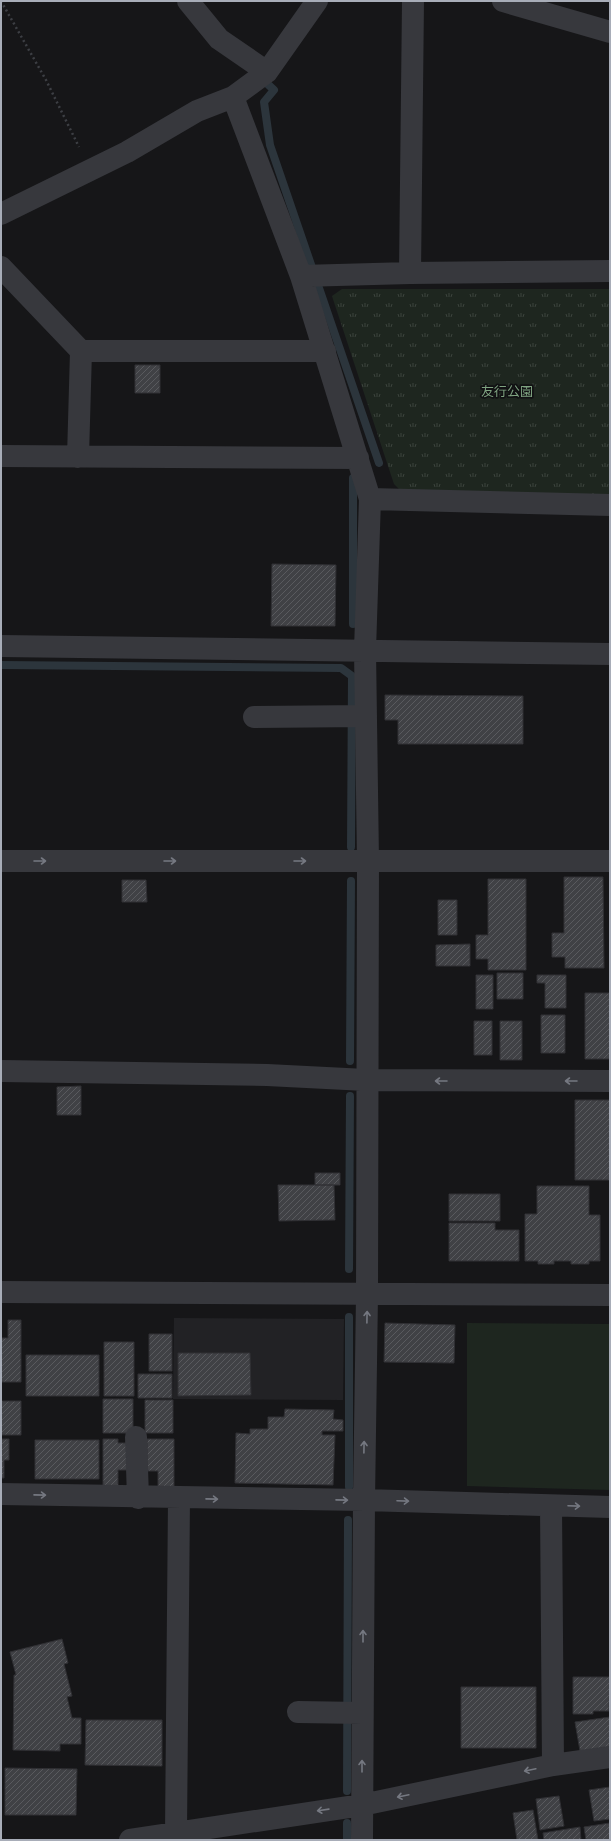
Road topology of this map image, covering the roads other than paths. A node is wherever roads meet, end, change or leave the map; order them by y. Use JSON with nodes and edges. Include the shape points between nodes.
{"nodes":[{"id":1,"x":188,"y":1,"type":"edge"},
{"id":2,"x":317,"y":1,"type":"edge"},
{"id":3,"x":413,"y":1,"type":"edge"},
{"id":4,"x":503,"y":1,"type":"edge"},
{"id":5,"x":559,"y":9,"type":"edge"},
{"id":6,"x":610,"y":32,"type":"edge"},
{"id":7,"x":267,"y":72,"type":"junction"},
{"id":8,"x":233,"y":97,"type":"junction"},
{"id":9,"x":1,"y":214,"type":"edge"},
{"id":10,"x":1,"y":267,"type":"edge"},
{"id":11,"x":610,"y":271,"type":"edge"},
{"id":12,"x":410,"y":273,"type":"junction"},
{"id":13,"x":301,"y":276,"type":"junction"},
{"id":14,"x":81,"y":351,"type":"junction"},
{"id":15,"x":325,"y":351,"type":"junction"},
{"id":16,"x":1,"y":456,"type":"edge"},
{"id":17,"x":78,"y":457,"type":"junction"},
{"id":18,"x":358,"y":458,"type":"junction"},
{"id":19,"x":370,"y":499,"type":"junction"},
{"id":20,"x":610,"y":505,"type":"edge"},
{"id":21,"x":1,"y":646,"type":"edge"},
{"id":22,"x":365,"y":650,"type":"junction"},
{"id":23,"x":610,"y":654,"type":"edge"},
{"id":24,"x":356,"y":716,"type":"junction"},
{"id":25,"x":254,"y":717,"type":"dead end"},
{"id":26,"x":1,"y":861,"type":"edge"},
{"id":27,"x":368,"y":861,"type":"junction"},
{"id":28,"x":610,"y":861,"type":"edge"},
{"id":29,"x":1,"y":1071,"type":"edge"},
{"id":30,"x":366,"y":1080,"type":"junction"},
{"id":31,"x":610,"y":1081,"type":"edge"},
{"id":32,"x":1,"y":1292,"type":"edge"},
{"id":33,"x":367,"y":1295,"type":"junction"},
{"id":34,"x":610,"y":1295,"type":"edge"},
{"id":35,"x":136,"y":1437,"type":"dead end"},
{"id":36,"x":1,"y":1494,"type":"edge"},
{"id":37,"x":138,"y":1498,"type":"junction"},
{"id":38,"x":179,"y":1498,"type":"junction"},
{"id":39,"x":364,"y":1500,"type":"junction"},
{"id":40,"x":551,"y":1506,"type":"junction"},
{"id":41,"x":610,"y":1507,"type":"edge"},
{"id":42,"x":298,"y":1712,"type":"dead end"},
{"id":43,"x":352,"y":1713,"type":"junction"},
{"id":44,"x":610,"y":1757,"type":"edge"},
{"id":45,"x":553,"y":1765,"type":"junction"},
{"id":46,"x":362,"y":1805,"type":"junction"},
{"id":47,"x":176,"y":1832,"type":"junction"},
{"id":48,"x":130,"y":1840,"type":"edge"},
{"id":49,"x":362,"y":1840,"type":"edge"}],
"edges":[{"from":1,"to":7,"type":"street","via":[[219,39]]},
{"from":2,"to":7,"type":"street"},
{"from":3,"to":12,"type":"street"},
{"from":4,"to":5,"type":"street"},
{"from":5,"to":6,"type":"street"},
{"from":7,"to":8,"type":"street"},
{"from":8,"to":9,"type":"street","via":[[197,111],[91,171]]},
{"from":8,"to":13,"type":"street"},
{"from":10,"to":14,"type":"street"},
{"from":11,"to":12,"type":"street"},
{"from":12,"to":13,"type":"street"},
{"from":13,"to":15,"type":"street"},
{"from":14,"to":15,"type":"street"},
{"from":14,"to":17,"type":"street"},
{"from":15,"to":18,"type":"street"},
{"from":16,"to":17,"type":"street"},
{"from":17,"to":18,"type":"street"},
{"from":18,"to":19,"type":"street"},
{"from":19,"to":20,"type":"street"},
{"from":19,"to":22,"type":"street"},
{"from":21,"to":22,"type":"street"},
{"from":22,"to":23,"type":"street"},
{"from":22,"to":24,"type":"street"},
{"from":24,"to":25,"type":"street"},
{"from":24,"to":27,"type":"street"},
{"from":26,"to":27,"type":"street","one_way":true},
{"from":27,"to":28,"type":"street"},
{"from":27,"to":30,"type":"street"},
{"from":29,"to":30,"type":"street","via":[[267,1075]]},
{"from":31,"to":30,"type":"street","one_way":true},
{"from":30,"to":33,"type":"street"},
{"from":32,"to":33,"type":"street"},
{"from":33,"to":34,"type":"street"},
{"from":39,"to":33,"type":"street","one_way":true},
{"from":35,"to":37,"type":"street"},
{"from":36,"to":37,"type":"street","one_way":true},
{"from":37,"to":38,"type":"street"},
{"from":38,"to":39,"type":"street","one_way":true},
{"from":38,"to":47,"type":"street"},
{"from":39,"to":40,"type":"street","one_way":true},
{"from":43,"to":39,"type":"street","one_way":true},
{"from":40,"to":41,"type":"street","one_way":true},
{"from":40,"to":45,"type":"street"},
{"from":42,"to":43,"type":"street"},
{"from":46,"to":43,"type":"street","one_way":true},
{"from":44,"to":45,"type":"street"},
{"from":45,"to":46,"type":"street","one_way":true},
{"from":46,"to":47,"type":"street","one_way":true},
{"from":46,"to":49,"type":"street"},
{"from":47,"to":48,"type":"street"}]}
